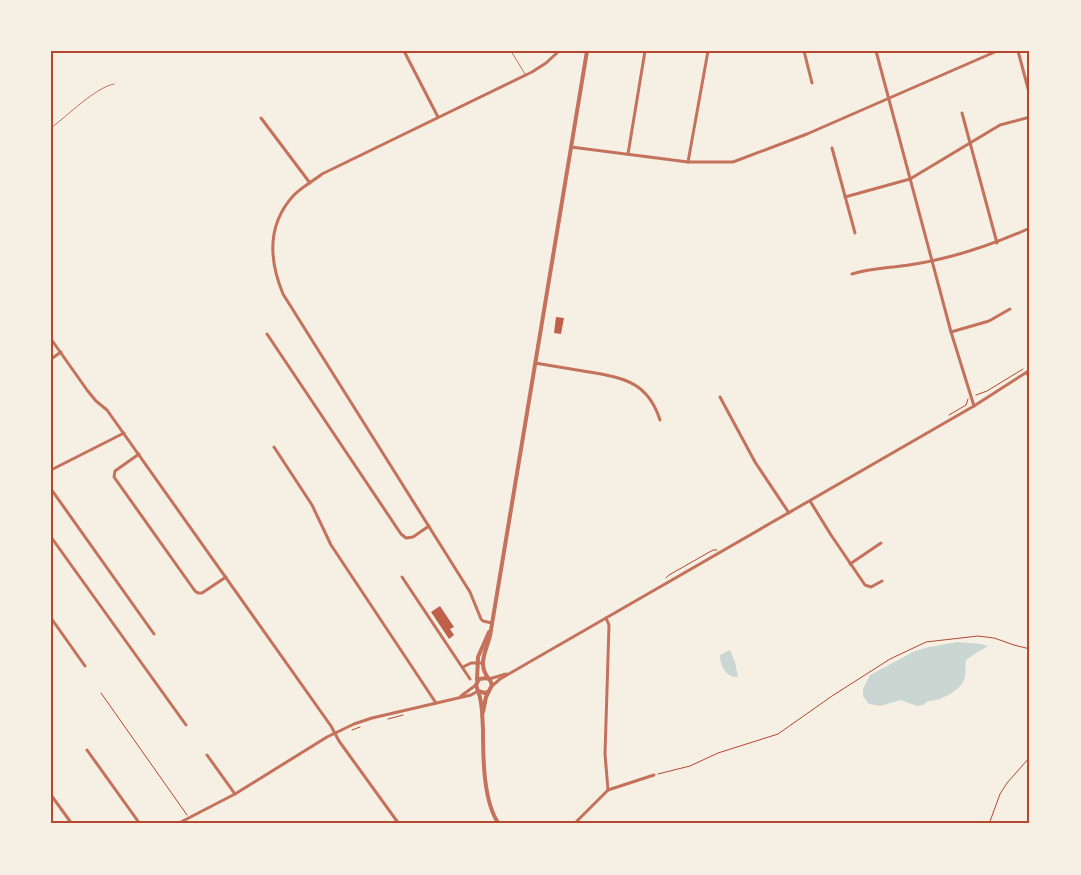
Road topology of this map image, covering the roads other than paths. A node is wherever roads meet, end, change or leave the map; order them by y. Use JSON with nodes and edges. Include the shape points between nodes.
{"nodes":[{"id":1,"x":404,"y":51,"type":"edge"},
{"id":2,"x":512,"y":51,"type":"edge"},
{"id":3,"x":559,"y":51,"type":"edge"},
{"id":4,"x":587,"y":51,"type":"edge"},
{"id":5,"x":645,"y":51,"type":"edge"},
{"id":6,"x":708,"y":51,"type":"edge"},
{"id":7,"x":804,"y":51,"type":"edge"},
{"id":8,"x":876,"y":51,"type":"edge"},
{"id":9,"x":997,"y":51,"type":"edge"},
{"id":10,"x":1018,"y":51,"type":"edge"},
{"id":11,"x":526,"y":75,"type":"junction"},
{"id":12,"x":812,"y":83,"type":"dead end"},
{"id":13,"x":114,"y":84,"type":"dead end"},
{"id":14,"x":1030,"y":96,"type":"edge"},
{"id":15,"x":888,"y":98,"type":"junction"},
{"id":16,"x":962,"y":113,"type":"dead end"},
{"id":17,"x":438,"y":117,"type":"junction"},
{"id":18,"x":1030,"y":117,"type":"edge"},
{"id":19,"x":261,"y":118,"type":"dead end"},
{"id":20,"x":51,"y":128,"type":"edge"},
{"id":21,"x":970,"y":144,"type":"junction"},
{"id":22,"x":571,"y":147,"type":"junction"},
{"id":23,"x":832,"y":148,"type":"dead end"},
{"id":24,"x":628,"y":154,"type":"junction"},
{"id":25,"x":688,"y":162,"type":"junction"},
{"id":26,"x":910,"y":179,"type":"junction"},
{"id":27,"x":310,"y":183,"type":"junction"},
{"id":28,"x":845,"y":197,"type":"junction"},
{"id":29,"x":1030,"y":228,"type":"edge"},
{"id":30,"x":855,"y":233,"type":"dead end"},
{"id":31,"x":997,"y":243,"type":"junction"},
{"id":32,"x":932,"y":261,"type":"junction"},
{"id":33,"x":852,"y":274,"type":"dead end"},
{"id":34,"x":1010,"y":309,"type":"dead end"},
{"id":35,"x":951,"y":332,"type":"junction"},
{"id":36,"x":267,"y":334,"type":"dead end"},
{"id":37,"x":51,"y":339,"type":"edge"},
{"id":38,"x":61,"y":352,"type":"junction"},
{"id":39,"x":51,"y":359,"type":"edge"},
{"id":40,"x":535,"y":363,"type":"junction"},
{"id":41,"x":1028,"y":371,"type":"edge"},
{"id":42,"x":1030,"y":376,"type":"edge"},
{"id":43,"x":720,"y":397,"type":"dead end"},
{"id":44,"x":974,"y":406,"type":"junction"},
{"id":45,"x":660,"y":420,"type":"dead end"},
{"id":46,"x":124,"y":433,"type":"junction"},
{"id":47,"x":274,"y":448,"type":"dead end"},
{"id":48,"x":139,"y":454,"type":"junction"},
{"id":49,"x":51,"y":470,"type":"edge"},
{"id":50,"x":51,"y":489,"type":"edge"},
{"id":51,"x":810,"y":501,"type":"junction"},
{"id":52,"x":789,"y":513,"type":"junction"},
{"id":53,"x":429,"y":526,"type":"junction"},
{"id":54,"x":51,"y":537,"type":"edge"},
{"id":55,"x":881,"y":543,"type":"dead end"},
{"id":56,"x":850,"y":564,"type":"junction"},
{"id":57,"x":226,"y":577,"type":"junction"},
{"id":58,"x":402,"y":577,"type":"dead end"},
{"id":59,"x":882,"y":580,"type":"dead end"},
{"id":60,"x":51,"y":618,"type":"edge"},
{"id":61,"x":606,"y":618,"type":"junction"},
{"id":62,"x":492,"y":623,"type":"junction"},
{"id":63,"x":154,"y":634,"type":"dead end"},
{"id":64,"x":480,"y":663,"type":"junction"},
{"id":65,"x":85,"y":666,"type":"dead end"},
{"id":66,"x":463,"y":667,"type":"junction"},
{"id":67,"x":512,"y":672,"type":"junction"},
{"id":68,"x":470,"y":679,"type":"dead end"},
{"id":69,"x":489,"y":679,"type":"junction"},
{"id":70,"x":476,"y":683,"type":"junction"},
{"id":71,"x":490,"y":689,"type":"junction"},
{"id":72,"x":478,"y":691,"type":"junction"},
{"id":73,"x":460,"y":696,"type":"junction"},
{"id":74,"x":436,"y":703,"type":"junction"},
{"id":75,"x":483,"y":717,"type":"junction"},
{"id":76,"x":186,"y":725,"type":"dead end"},
{"id":77,"x":335,"y":733,"type":"junction"},
{"id":78,"x":87,"y":750,"type":"dead end"},
{"id":79,"x":207,"y":755,"type":"dead end"},
{"id":80,"x":654,"y":775,"type":"road end"},
{"id":81,"x":608,"y":790,"type":"junction"},
{"id":82,"x":235,"y":794,"type":"junction"},
{"id":83,"x":51,"y":795,"type":"edge"},
{"id":84,"x":184,"y":822,"type":"edge"},
{"id":85,"x":497,"y":823,"type":"edge"},
{"id":86,"x":72,"y":824,"type":"edge"},
{"id":87,"x":140,"y":824,"type":"edge"},
{"id":88,"x":177,"y":824,"type":"edge"},
{"id":89,"x":399,"y":824,"type":"edge"},
{"id":90,"x":574,"y":824,"type":"edge"}],
"edges":[{"from":1,"to":17,"type":"street"},
{"from":2,"to":11,"type":"lane"},
{"from":3,"to":11,"type":"street"},
{"from":4,"to":22,"type":"street"},
{"from":5,"to":24,"type":"street"},
{"from":6,"to":25,"type":"street"},
{"from":7,"to":12,"type":"street"},
{"from":8,"to":15,"type":"street"},
{"from":9,"to":15,"type":"street"},
{"from":10,"to":14,"type":"street"},
{"from":11,"to":17,"type":"street"},
{"from":13,"to":20,"type":"lane","via":[[97,91]]},
{"from":15,"to":25,"type":"street","via":[[733,162]]},
{"from":15,"to":26,"type":"street"},
{"from":16,"to":21,"type":"street"},
{"from":17,"to":27,"type":"street"},
{"from":18,"to":21,"type":"street","via":[[1000,125]]},
{"from":19,"to":27,"type":"street"},
{"from":21,"to":26,"type":"street"},
{"from":21,"to":31,"type":"street"},
{"from":22,"to":24,"type":"street"},
{"from":22,"to":40,"type":"street"},
{"from":23,"to":28,"type":"street"},
{"from":24,"to":25,"type":"street"},
{"from":26,"to":28,"type":"street"},
{"from":26,"to":32,"type":"street"},
{"from":27,"to":53,"type":"street","via":[[292,198],[278,222],[272,250],[277,278],[283,294],[316,348]]},
{"from":28,"to":30,"type":"street"},
{"from":29,"to":31,"type":"street"},
{"from":31,"to":32,"type":"street"},
{"from":32,"to":33,"type":"street"},
{"from":32,"to":35,"type":"street"},
{"from":34,"to":35,"type":"street","via":[[989,321]]},
{"from":35,"to":44,"type":"street"},
{"from":36,"to":53,"type":"street","via":[[401,534],[406,538],[413,536]]},
{"from":37,"to":38,"type":"street"},
{"from":38,"to":39,"type":"street"},
{"from":38,"to":46,"type":"street","via":[[87,390]]},
{"from":40,"to":45,"type":"street","via":[[620,377],[646,394]]},
{"from":40,"to":62,"type":"street"},
{"from":41,"to":42,"type":"street"},
{"from":41,"to":44,"type":"street"},
{"from":43,"to":52,"type":"street","via":[[755,462]]},
{"from":44,"to":51,"type":"street"},
{"from":46,"to":48,"type":"street"},
{"from":46,"to":49,"type":"street"},
{"from":47,"to":74,"type":"street","via":[[309,499],[331,545]]},
{"from":48,"to":57,"type":"street"},
{"from":48,"to":57,"type":"street","via":[[115,471],[114,477],[194,591],[198,594]]},
{"from":50,"to":63,"type":"street"},
{"from":51,"to":52,"type":"street"},
{"from":51,"to":56,"type":"street"},
{"from":52,"to":61,"type":"street"},
{"from":53,"to":62,"type":"street","via":[[470,592],[481,619]]},
{"from":54,"to":76,"type":"street"},
{"from":55,"to":56,"type":"street"},
{"from":56,"to":59,"type":"street","via":[[865,585],[871,587]]},
{"from":57,"to":77,"type":"street"},
{"from":58,"to":66,"type":"street"},
{"from":60,"to":65,"type":"street"},
{"from":61,"to":67,"type":"street"},
{"from":61,"to":81,"type":"street","via":[[609,625],[605,754]]},
{"from":62,"to":64,"type":"street"},
{"from":64,"to":66,"type":"street"},
{"from":64,"to":69,"type":"street"},
{"from":64,"to":70,"type":"street"},
{"from":66,"to":68,"type":"street"},
{"from":67,"to":69,"type":"street"},
{"from":67,"to":71,"type":"street"},
{"from":69,"to":70,"type":"street","via":[[482,677]]},
{"from":69,"to":71,"type":"street"},
{"from":70,"to":72,"type":"street"},
{"from":70,"to":73,"type":"street"},
{"from":71,"to":72,"type":"street","via":[[485,693]]},
{"from":71,"to":75,"type":"street"},
{"from":72,"to":73,"type":"street"},
{"from":72,"to":75,"type":"street"},
{"from":73,"to":74,"type":"street"},
{"from":74,"to":77,"type":"street","via":[[363,721]]},
{"from":75,"to":85,"type":"street","via":[[487,787]]},
{"from":77,"to":82,"type":"street"},
{"from":77,"to":89,"type":"street"},
{"from":78,"to":87,"type":"street"},
{"from":79,"to":82,"type":"street"},
{"from":80,"to":81,"type":"street"},
{"from":81,"to":90,"type":"street"},
{"from":82,"to":84,"type":"street"},
{"from":83,"to":86,"type":"street"},
{"from":84,"to":88,"type":"street"}]}
